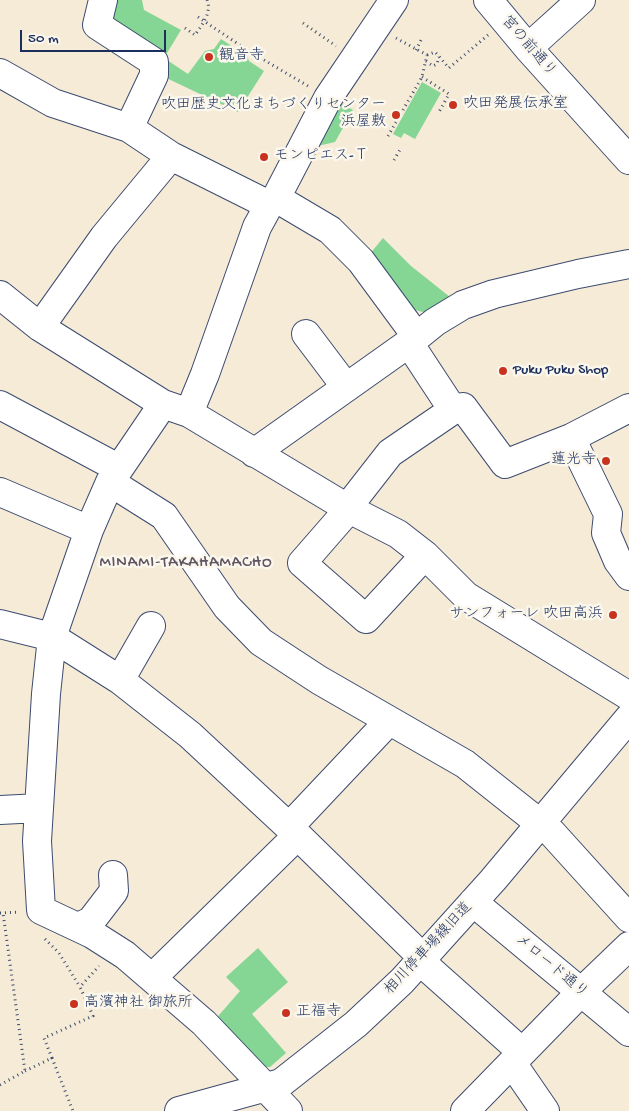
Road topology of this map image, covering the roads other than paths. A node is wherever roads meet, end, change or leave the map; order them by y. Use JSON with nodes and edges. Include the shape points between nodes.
{"nodes":[{"id":1,"x":103,"y":0,"type":"edge"},
{"id":2,"x":394,"y":0,"type":"edge"},
{"id":3,"x":488,"y":0,"type":"edge"},
{"id":4,"x":581,"y":0,"type":"edge"},
{"id":5,"x":528,"y":48,"type":"junction"},
{"id":6,"x":0,"y":73,"type":"edge"},
{"id":7,"x":129,"y":128,"type":"junction"},
{"id":8,"x":171,"y":156,"type":"junction"},
{"id":9,"x":629,"y":160,"type":"edge"},
{"id":10,"x":272,"y":201,"type":"junction"},
{"id":11,"x":629,"y":264,"type":"edge"},
{"id":12,"x":0,"y":295,"type":"edge"},
{"id":13,"x":40,"y":326,"type":"junction"},
{"id":14,"x":306,"y":334,"type":"dead end"},
{"id":15,"x":413,"y":340,"type":"junction"},
{"id":16,"x":346,"y":387,"type":"junction"},
{"id":17,"x":162,"y":404,"type":"junction"},
{"id":18,"x":0,"y":405,"type":"edge"},
{"id":19,"x":629,"y":408,"type":"edge"},
{"id":20,"x":453,"y":410,"type":"junction"},
{"id":21,"x":189,"y":413,"type":"junction"},
{"id":22,"x":571,"y":438,"type":"junction"},
{"id":23,"x":254,"y":453,"type":"junction"},
{"id":24,"x":114,"y":475,"type":"junction"},
{"id":25,"x":0,"y":492,"type":"edge"},
{"id":26,"x":349,"y":509,"type":"junction"},
{"id":27,"x":89,"y":530,"type":"junction"},
{"id":28,"x":425,"y":555,"type":"junction"},
{"id":29,"x":629,"y":576,"type":"edge"},
{"id":30,"x":0,"y":624,"type":"edge"},
{"id":31,"x":151,"y":626,"type":"dead end"},
{"id":32,"x":52,"y":637,"type":"junction"},
{"id":33,"x":120,"y":680,"type":"junction"},
{"id":34,"x":629,"y":696,"type":"edge"},
{"id":35,"x":629,"y":718,"type":"edge"},
{"id":36,"x":389,"y":721,"type":"junction"},
{"id":37,"x":39,"y":808,"type":"junction"},
{"id":38,"x":0,"y":810,"type":"edge"},
{"id":39,"x":541,"y":824,"type":"junction"},
{"id":40,"x":293,"y":832,"type":"junction"},
{"id":41,"x":112,"y":876,"type":"dead end"},
{"id":42,"x":473,"y":902,"type":"junction"},
{"id":43,"x":629,"y":918,"type":"edge"},
{"id":44,"x":78,"y":927,"type":"junction"},
{"id":45,"x":629,"y":946,"type":"edge"},
{"id":46,"x":422,"y":957,"type":"junction"},
{"id":47,"x":152,"y":978,"type":"junction"},
{"id":48,"x":581,"y":992,"type":"junction"},
{"id":49,"x":629,"y":1032,"type":"edge"},
{"id":50,"x":517,"y":1058,"type":"junction"},
{"id":51,"x":266,"y":1088,"type":"junction"},
{"id":52,"x":179,"y":1111,"type":"edge"},
{"id":53,"x":288,"y":1111,"type":"edge"},
{"id":54,"x":465,"y":1111,"type":"edge"},
{"id":55,"x":545,"y":1111,"type":"edge"}],
"edges":[{"from":1,"to":7,"type":"street","via":[[97,25],[154,62],[154,75]]},
{"from":2,"to":10,"type":"street","via":[[328,98]]},
{"from":3,"to":5,"type":"street","name":"宮の前通り"},
{"from":4,"to":5,"type":"street"},
{"from":5,"to":9,"type":"street","name":"宮の前通り"},
{"from":6,"to":7,"type":"street","via":[[53,103]]},
{"from":7,"to":8,"type":"street"},
{"from":8,"to":10,"type":"street"},
{"from":8,"to":13,"type":"street","via":[[104,237]]},
{"from":10,"to":15,"type":"street","via":[[330,230],[361,261]]},
{"from":10,"to":21,"type":"street","via":[[257,227]]},
{"from":11,"to":15,"type":"street","via":[[494,294],[463,305]]},
{"from":12,"to":13,"type":"street"},
{"from":13,"to":17,"type":"street"},
{"from":14,"to":16,"type":"street"},
{"from":15,"to":16,"type":"street"},
{"from":15,"to":20,"type":"street"},
{"from":16,"to":23,"type":"street"},
{"from":17,"to":21,"type":"street"},
{"from":17,"to":24,"type":"street"},
{"from":18,"to":24,"type":"street"},
{"from":19,"to":22,"type":"street"},
{"from":20,"to":22,"type":"street","via":[[463,407],[505,464]]},
{"from":20,"to":26,"type":"street","via":[[390,452]]},
{"from":21,"to":23,"type":"street"},
{"from":22,"to":29,"type":"street","via":[[608,514],[606,533],[618,561]]},
{"from":23,"to":26,"type":"street"},
{"from":24,"to":27,"type":"street"},
{"from":24,"to":36,"type":"street","via":[[164,516],[227,607],[261,642]]},
{"from":25,"to":27,"type":"street"},
{"from":26,"to":28,"type":"street","via":[[398,534]]},
{"from":26,"to":28,"type":"street","via":[[302,563],[366,619]]},
{"from":27,"to":32,"type":"street"},
{"from":28,"to":34,"type":"street","via":[[466,596]]},
{"from":30,"to":32,"type":"street"},
{"from":31,"to":33,"type":"street"},
{"from":32,"to":33,"type":"street"},
{"from":32,"to":37,"type":"street"},
{"from":33,"to":40,"type":"street","via":[[190,735]]},
{"from":35,"to":39,"type":"street","name":"相川停車場線旧道"},
{"from":36,"to":39,"type":"street","via":[[465,764]]},
{"from":36,"to":40,"type":"street"},
{"from":37,"to":38,"type":"street"},
{"from":37,"to":44,"type":"street","via":[[37,842],[41,910]]},
{"from":39,"to":42,"type":"street","name":"相川停車場線旧道"},
{"from":39,"to":43,"type":"street"},
{"from":40,"to":46,"type":"street"},
{"from":40,"to":47,"type":"street"},
{"from":41,"to":44,"type":"street","via":[[114,891],[91,921]]},
{"from":42,"to":46,"type":"street","name":"相川停車場線旧道"},
{"from":42,"to":48,"type":"street","name":"メロード通り"},
{"from":44,"to":47,"type":"street","via":[[114,948]]},
{"from":45,"to":48,"type":"street"},
{"from":46,"to":50,"type":"street","via":[[430,970]]},
{"from":46,"to":51,"type":"street","name":"相川停車場線旧道","via":[[402,981],[356,1024],[296,1073]]},
{"from":47,"to":51,"type":"street","via":[[204,1022]]},
{"from":48,"to":49,"type":"street","name":"メロード通り"},
{"from":48,"to":50,"type":"street"},
{"from":50,"to":54,"type":"street"},
{"from":50,"to":55,"type":"street"},
{"from":51,"to":52,"type":"street","name":"相川停車場線旧道"},
{"from":51,"to":53,"type":"street"}]}
